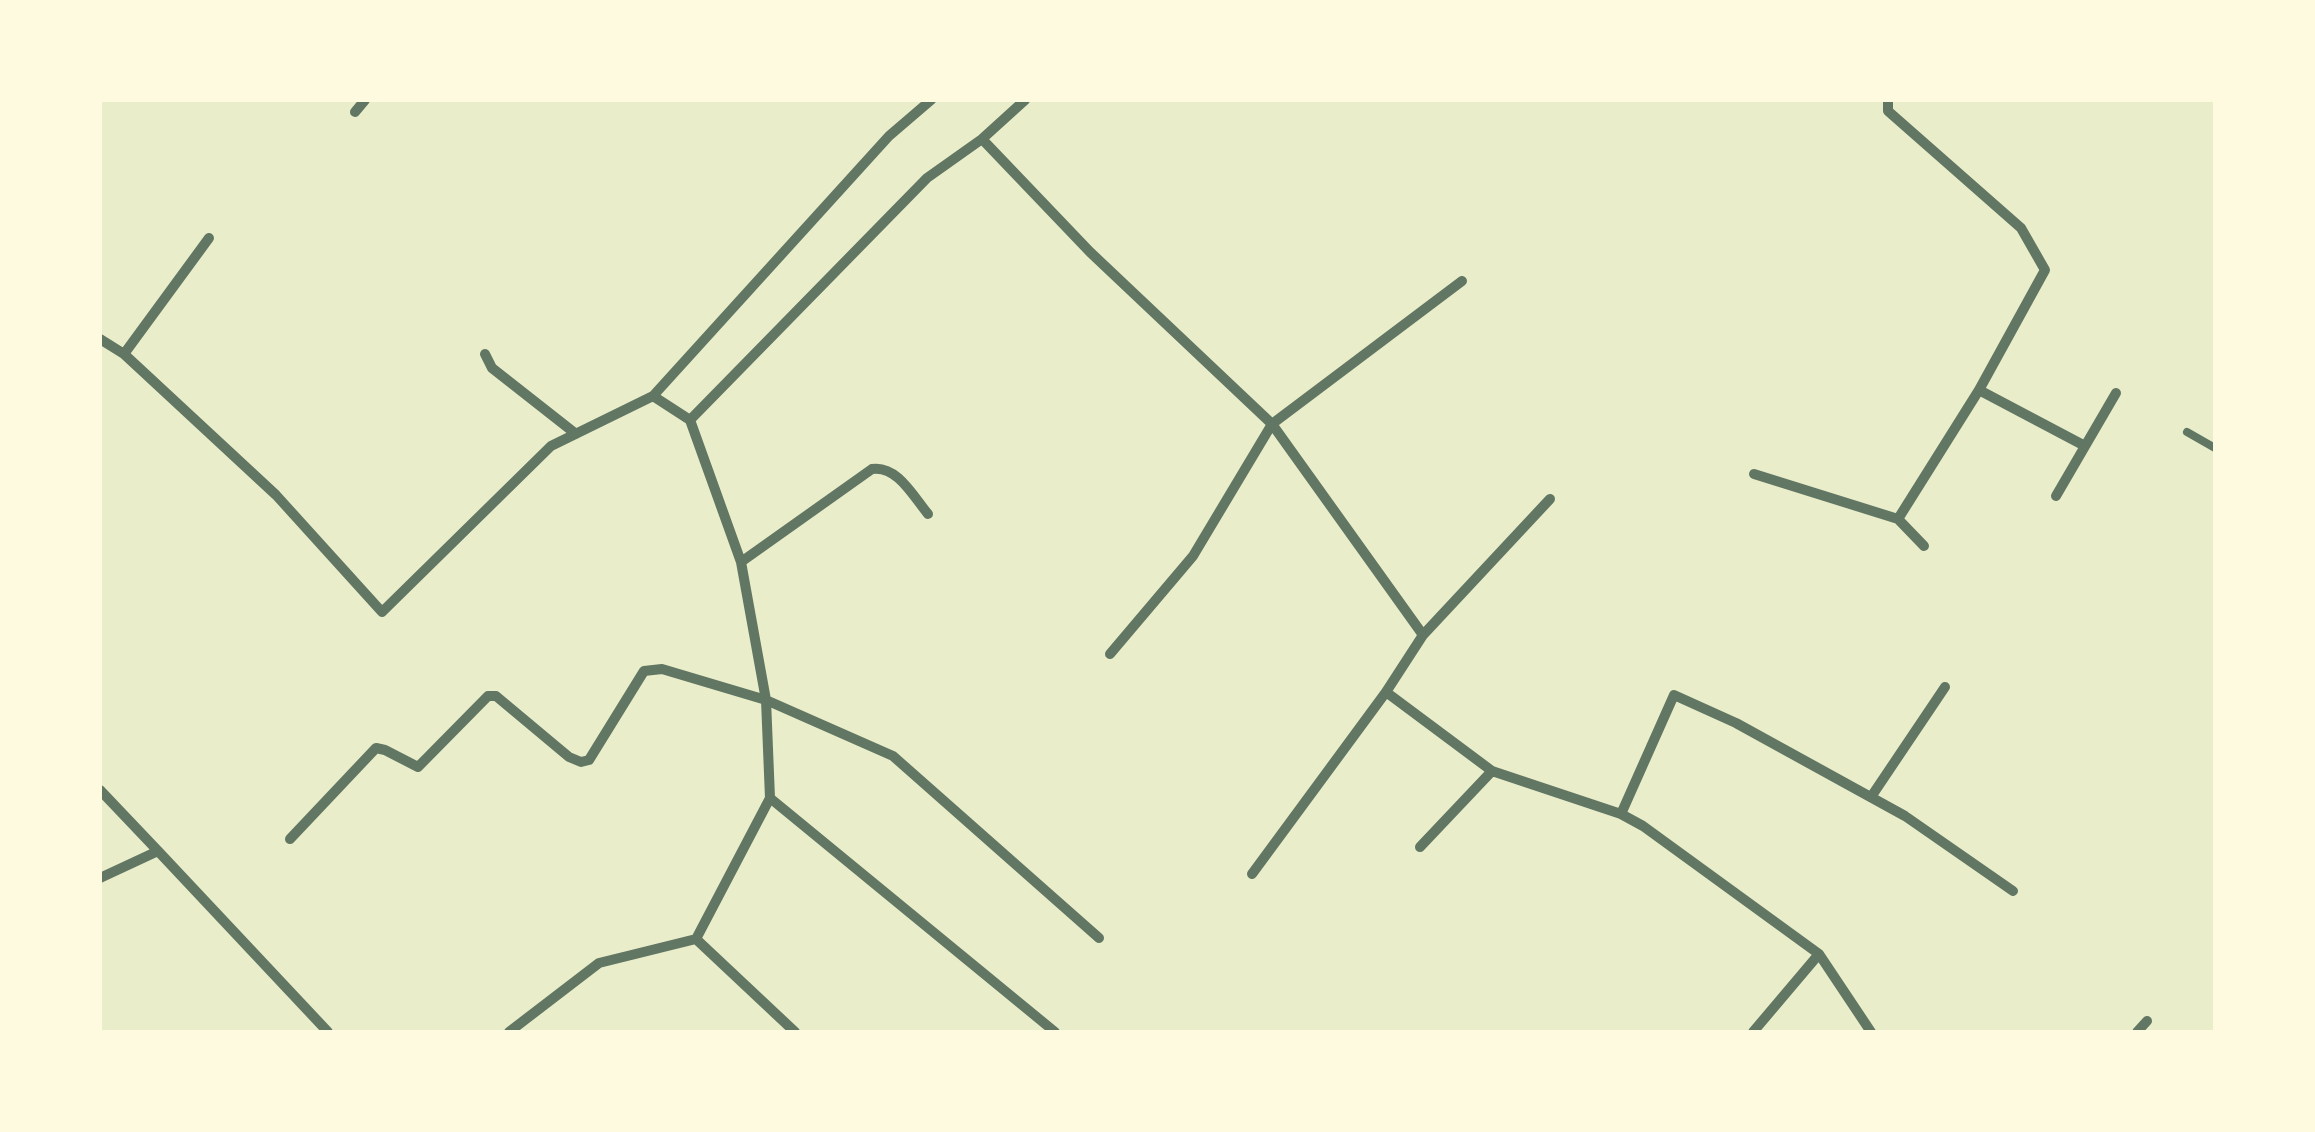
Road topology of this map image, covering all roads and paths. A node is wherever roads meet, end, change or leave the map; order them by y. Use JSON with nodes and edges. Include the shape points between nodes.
{"nodes":[{"id":1,"x":365,"y":100,"type":"edge"},
{"id":2,"x":931,"y":100,"type":"edge"},
{"id":3,"x":1025,"y":100,"type":"edge"},
{"id":4,"x":1888,"y":100,"type":"edge"},
{"id":5,"x":355,"y":112,"type":"dead end"},
{"id":6,"x":982,"y":139,"type":"junction"},
{"id":7,"x":209,"y":238,"type":"dead end"},
{"id":8,"x":1462,"y":281,"type":"dead end"},
{"id":9,"x":100,"y":339,"type":"edge"},
{"id":10,"x":124,"y":354,"type":"junction"},
{"id":11,"x":485,"y":354,"type":"dead end"},
{"id":12,"x":1978,"y":390,"type":"junction"},
{"id":13,"x":2116,"y":394,"type":"dead end"},
{"id":14,"x":653,"y":396,"type":"junction"},
{"id":15,"x":690,"y":420,"type":"junction"},
{"id":16,"x":1272,"y":424,"type":"junction"},
{"id":17,"x":2187,"y":432,"type":"dead end"},
{"id":18,"x":576,"y":434,"type":"junction"},
{"id":19,"x":2085,"y":446,"type":"junction"},
{"id":20,"x":2215,"y":448,"type":"edge"},
{"id":21,"x":1754,"y":474,"type":"dead end"},
{"id":22,"x":2056,"y":496,"type":"dead end"},
{"id":23,"x":1550,"y":499,"type":"dead end"},
{"id":24,"x":928,"y":514,"type":"dead end"},
{"id":25,"x":1898,"y":520,"type":"junction"},
{"id":26,"x":1924,"y":546,"type":"dead end"},
{"id":27,"x":741,"y":562,"type":"junction"},
{"id":28,"x":1423,"y":635,"type":"junction"},
{"id":29,"x":1110,"y":654,"type":"dead end"},
{"id":30,"x":1945,"y":687,"type":"dead end"},
{"id":31,"x":1386,"y":692,"type":"junction"},
{"id":32,"x":766,"y":700,"type":"junction"},
{"id":33,"x":1492,"y":771,"type":"junction"},
{"id":34,"x":100,"y":790,"type":"edge"},
{"id":35,"x":1871,"y":797,"type":"junction"},
{"id":36,"x":770,"y":798,"type":"junction"},
{"id":37,"x":1621,"y":814,"type":"junction"},
{"id":38,"x":290,"y":839,"type":"dead end"},
{"id":39,"x":1420,"y":847,"type":"dead end"},
{"id":40,"x":158,"y":851,"type":"junction"},
{"id":41,"x":1252,"y":874,"type":"dead end"},
{"id":42,"x":100,"y":878,"type":"edge"},
{"id":43,"x":2013,"y":891,"type":"dead end"},
{"id":44,"x":1100,"y":938,"type":"dead end"},
{"id":45,"x":696,"y":939,"type":"junction"},
{"id":46,"x":1820,"y":954,"type":"junction"},
{"id":47,"x":2147,"y":1021,"type":"dead end"},
{"id":48,"x":328,"y":1032,"type":"edge"},
{"id":49,"x":509,"y":1032,"type":"edge"},
{"id":50,"x":795,"y":1032,"type":"edge"},
{"id":51,"x":1055,"y":1032,"type":"edge"},
{"id":52,"x":1753,"y":1032,"type":"edge"},
{"id":53,"x":1871,"y":1032,"type":"edge"},
{"id":54,"x":2137,"y":1032,"type":"edge"}],
"edges":[{"from":1,"to":5,"type":"street"},
{"from":2,"to":14,"type":"street","via":[[889,136]]},
{"from":3,"to":6,"type":"street"},
{"from":4,"to":12,"type":"street","via":[[1888,111],[2020,228],[2045,270]]},
{"from":6,"to":15,"type":"street","via":[[928,178]]},
{"from":6,"to":16,"type":"street"},
{"from":7,"to":10,"type":"street"},
{"from":8,"to":16,"type":"street"},
{"from":9,"to":10,"type":"street"},
{"from":10,"to":18,"type":"street","via":[[276,495],[382,612],[551,446]]},
{"from":11,"to":18,"type":"street","via":[[492,368]]},
{"from":12,"to":19,"type":"street"},
{"from":12,"to":25,"type":"street"},
{"from":13,"to":19,"type":"street"},
{"from":14,"to":15,"type":"street"},
{"from":14,"to":18,"type":"street"},
{"from":15,"to":27,"type":"street"},
{"from":16,"to":28,"type":"street"},
{"from":16,"to":29,"type":"street","via":[[1193,556]]},
{"from":17,"to":20,"type":"lane"},
{"from":19,"to":22,"type":"street"},
{"from":21,"to":25,"type":"street"},
{"from":23,"to":28,"type":"street"},
{"from":24,"to":27,"type":"street","via":[[894,472],[872,469]]},
{"from":25,"to":26,"type":"street"},
{"from":27,"to":32,"type":"street"},
{"from":28,"to":31,"type":"street"},
{"from":30,"to":35,"type":"street"},
{"from":31,"to":33,"type":"street"},
{"from":31,"to":41,"type":"street"},
{"from":32,"to":36,"type":"street"},
{"from":32,"to":38,"type":"street","via":[[662,669],[644,671],[581,762],[488,696],[418,768],[376,748]]},
{"from":32,"to":44,"type":"street","via":[[894,756]]},
{"from":33,"to":37,"type":"street"},
{"from":33,"to":39,"type":"street"},
{"from":34,"to":40,"type":"street"},
{"from":35,"to":37,"type":"street","via":[[1674,695]]},
{"from":35,"to":43,"type":"street"},
{"from":36,"to":45,"type":"street"},
{"from":36,"to":51,"type":"street"},
{"from":37,"to":46,"type":"street"},
{"from":40,"to":42,"type":"street"},
{"from":40,"to":48,"type":"street"},
{"from":45,"to":49,"type":"street","via":[[599,962]]},
{"from":45,"to":50,"type":"street"},
{"from":46,"to":52,"type":"street"},
{"from":46,"to":53,"type":"street"},
{"from":47,"to":54,"type":"street"}]}
